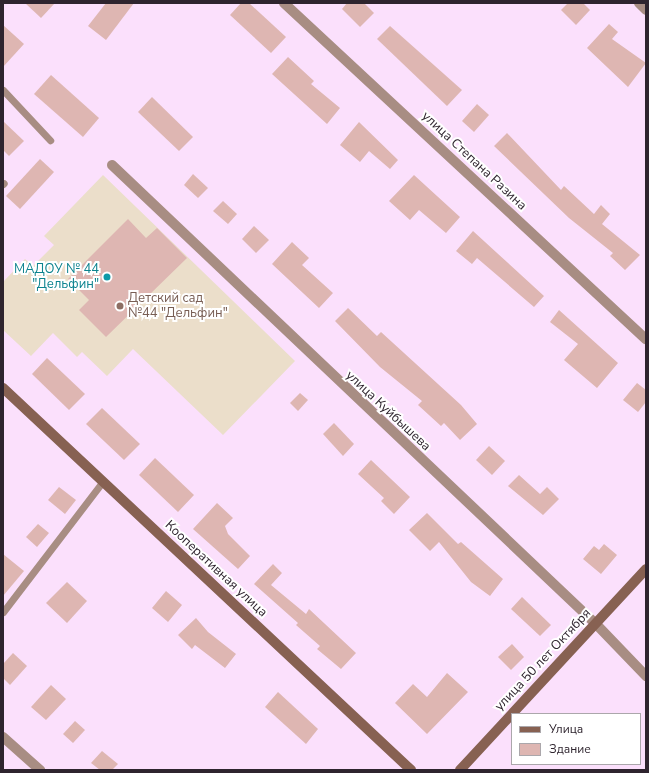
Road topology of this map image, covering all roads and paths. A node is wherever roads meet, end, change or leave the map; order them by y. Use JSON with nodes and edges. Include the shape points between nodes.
{"nodes":[{"id":1,"x":284,"y":3,"type":"edge"},
{"id":2,"x":639,"y":3,"type":"edge"},
{"id":3,"x":646,"y":10,"type":"edge"},
{"id":4,"x":3,"y":90,"type":"edge"},
{"id":5,"x":50,"y":140,"type":"dead end"},
{"id":6,"x":112,"y":165,"type":"dead end"},
{"id":7,"x":646,"y":339,"type":"edge"},
{"id":8,"x":3,"y":388,"type":"edge"},
{"id":9,"x":104,"y":481,"type":"junction"},
{"id":10,"x":646,"y":568,"type":"edge"},
{"id":11,"x":3,"y":612,"type":"edge"},
{"id":12,"x":595,"y":623,"type":"junction"},
{"id":13,"x":646,"y":676,"type":"edge"},
{"id":14,"x":512,"y":713,"type":"edge"},
{"id":15,"x":511,"y":714,"type":"edge"},
{"id":16,"x":3,"y":738,"type":"edge"},
{"id":17,"x":40,"y":770,"type":"edge"},
{"id":18,"x":411,"y":770,"type":"edge"},
{"id":19,"x":460,"y":770,"type":"edge"}],
"edges":[{"from":1,"to":7,"type":"street","name":"улица Степана Разина"},
{"from":2,"to":3,"type":"street"},
{"from":4,"to":5,"type":"lane"},
{"from":6,"to":12,"type":"street","name":"улица Куйбышева"},
{"from":8,"to":9,"type":"street","name":"Кооперативная улица"},
{"from":9,"to":11,"type":"lane"},
{"from":9,"to":18,"type":"street","name":"Кооперативная улица"},
{"from":10,"to":12,"type":"street","name":"улица 50 лет Октября"},
{"from":12,"to":13,"type":"street","name":"улица Куйбышева"},
{"from":12,"to":14,"type":"street","name":"улица 50 лет Октября"},
{"from":15,"to":19,"type":"street","name":"улица 50 лет Октября"},
{"from":16,"to":17,"type":"street"}]}
